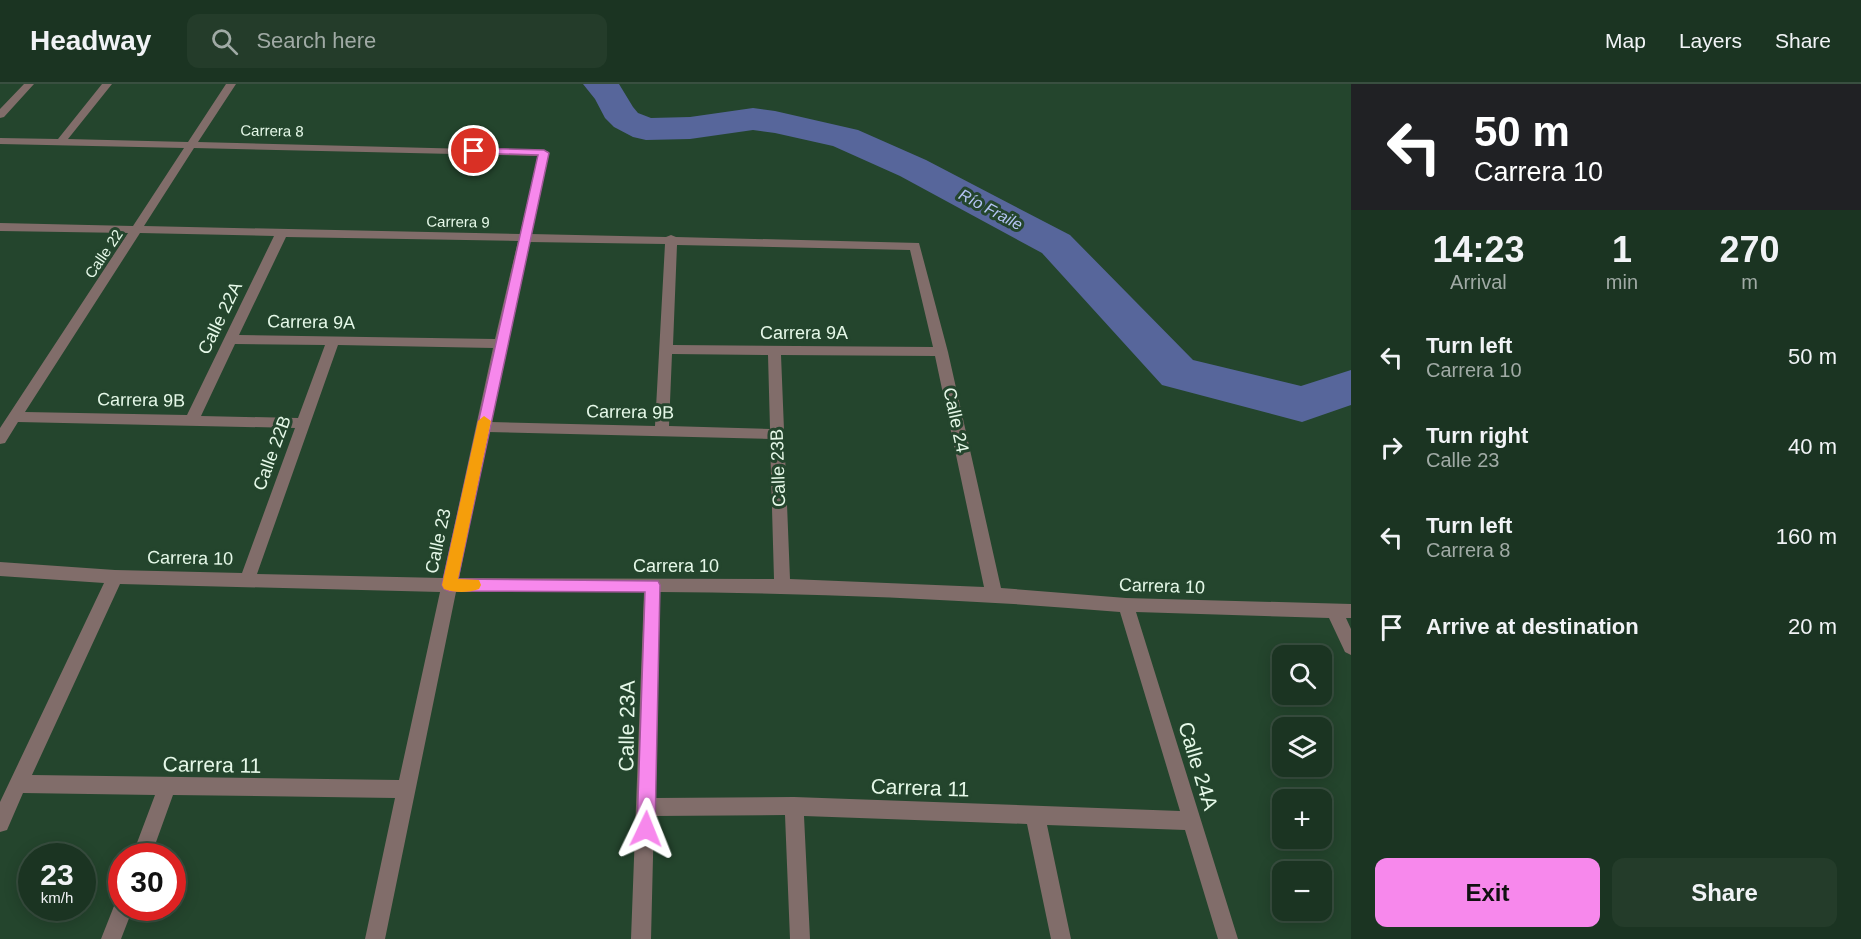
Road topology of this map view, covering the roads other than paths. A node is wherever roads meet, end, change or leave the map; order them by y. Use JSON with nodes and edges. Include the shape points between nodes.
{"nodes":[{"id":1,"x":29,"y":84,"type":"edge"},
{"id":2,"x":107,"y":84,"type":"edge"},
{"id":3,"x":231,"y":84,"type":"edge"},
{"id":4,"x":0,"y":115,"type":"edge"},
{"id":5,"x":0,"y":141,"type":"edge"},
{"id":6,"x":60,"y":142,"type":"junction"},
{"id":7,"x":192,"y":144,"type":"junction"},
{"id":8,"x":544,"y":153,"type":"joint"},
{"id":9,"x":0,"y":228,"type":"edge"},
{"id":10,"x":138,"y":230,"type":"junction"},
{"id":11,"x":281,"y":234,"type":"junction"},
{"id":12,"x":525,"y":238,"type":"junction"},
{"id":13,"x":671,"y":239,"type":"junction"},
{"id":14,"x":915,"y":246,"type":"joint"},
{"id":15,"x":230,"y":339,"type":"junction"},
{"id":16,"x":333,"y":340,"type":"junction"},
{"id":17,"x":500,"y":344,"type":"junction"},
{"id":18,"x":666,"y":349,"type":"junction"},
{"id":19,"x":774,"y":351,"type":"junction"},
{"id":20,"x":942,"y":352,"type":"junction"},
{"id":21,"x":14,"y":417,"type":"junction"},
{"id":22,"x":192,"y":419,"type":"junction"},
{"id":23,"x":303,"y":423,"type":"junction"},
{"id":24,"x":483,"y":427,"type":"junction"},
{"id":25,"x":662,"y":431,"type":"junction"},
{"id":26,"x":777,"y":434,"type":"junction"},
{"id":27,"x":0,"y":439,"type":"edge"},
{"id":28,"x":0,"y":569,"type":"edge"},
{"id":29,"x":115,"y":577,"type":"junction"},
{"id":30,"x":248,"y":578,"type":"junction"},
{"id":31,"x":449,"y":585,"type":"junction"},
{"id":32,"x":652,"y":585,"type":"junction"},
{"id":33,"x":782,"y":586,"type":"junction"},
{"id":34,"x":994,"y":594,"type":"junction"},
{"id":35,"x":1126,"y":605,"type":"junction"},
{"id":36,"x":1334,"y":611,"type":"junction"},
{"id":37,"x":1351,"y":611,"type":"edge"},
{"id":38,"x":1351,"y":647,"type":"edge"},
{"id":39,"x":18,"y":784,"type":"junction"},
{"id":40,"x":167,"y":787,"type":"junction"},
{"id":41,"x":406,"y":789,"type":"junction"},
{"id":42,"x":794,"y":806,"type":"junction"},
{"id":43,"x":647,"y":807,"type":"junction"},
{"id":44,"x":1035,"y":815,"type":"junction"},
{"id":45,"x":1191,"y":821,"type":"junction"},
{"id":46,"x":0,"y":823,"type":"edge"},
{"id":47,"x":147,"y":843,"type":"edge"},
{"id":48,"x":118,"y":921,"type":"edge"},
{"id":49,"x":111,"y":939,"type":"edge"},
{"id":50,"x":375,"y":939,"type":"edge"},
{"id":51,"x":641,"y":939,"type":"edge"},
{"id":52,"x":800,"y":939,"type":"edge"},
{"id":53,"x":1060,"y":939,"type":"edge"},
{"id":54,"x":1228,"y":939,"type":"edge"}],
"edges":[{"from":1,"to":4,"type":"street"},
{"from":2,"to":6,"type":"street"},
{"from":3,"to":7,"type":"street","name":"Calle 22"},
{"from":5,"to":6,"type":"street","name":"Carrera 8"},
{"from":6,"to":7,"type":"street","name":"Carrera 8"},
{"from":7,"to":8,"type":"street","name":"Carrera 8"},
{"from":7,"to":10,"type":"street","name":"Calle 22"},
{"from":8,"to":12,"type":"street","name":"Calle 23"},
{"from":9,"to":10,"type":"street","name":"Carrera 9"},
{"from":10,"to":11,"type":"street","name":"Carrera 9"},
{"from":10,"to":21,"type":"street","name":"Calle 22"},
{"from":11,"to":12,"type":"street","name":"Carrera 9"},
{"from":11,"to":15,"type":"street","name":"Calle 22A"},
{"from":12,"to":13,"type":"street","name":"Carrera 9"},
{"from":12,"to":17,"type":"street","name":"Calle 23"},
{"from":13,"to":14,"type":"street","name":"Carrera 9"},
{"from":13,"to":18,"type":"street"},
{"from":14,"to":20,"type":"street","name":"Calle 24"},
{"from":15,"to":16,"type":"street","name":"Carrera 9A"},
{"from":15,"to":22,"type":"street","name":"Calle 22A"},
{"from":16,"to":17,"type":"street","name":"Carrera 9A"},
{"from":16,"to":23,"type":"street","name":"Calle 22B"},
{"from":17,"to":24,"type":"street","name":"Calle 23"},
{"from":18,"to":19,"type":"street","name":"Carrera 9A"},
{"from":18,"to":25,"type":"street"},
{"from":19,"to":20,"type":"street","name":"Carrera 9A"},
{"from":19,"to":26,"type":"street","name":"Calle 23B"},
{"from":20,"to":34,"type":"street","name":"Calle 24"},
{"from":21,"to":22,"type":"street","name":"Carrera 9B"},
{"from":21,"to":27,"type":"street","name":"Calle 22"},
{"from":22,"to":23,"type":"street","name":"Carrera 9B"},
{"from":23,"to":30,"type":"street","name":"Calle 22B"},
{"from":24,"to":25,"type":"street","name":"Carrera 9B"},
{"from":24,"to":31,"type":"street","name":"Calle 23"},
{"from":25,"to":26,"type":"street","name":"Carrera 9B"},
{"from":26,"to":33,"type":"street","name":"Calle 23B"},
{"from":28,"to":29,"type":"street","name":"Carrera 10"},
{"from":29,"to":30,"type":"street","name":"Carrera 10"},
{"from":29,"to":39,"type":"street"},
{"from":30,"to":31,"type":"street","name":"Carrera 10"},
{"from":31,"to":32,"type":"street","name":"Carrera 10"},
{"from":31,"to":41,"type":"street","name":"Calle 23"},
{"from":32,"to":33,"type":"street","name":"Carrera 10"},
{"from":32,"to":43,"type":"street","name":"Calle 23A"},
{"from":33,"to":34,"type":"street","name":"Carrera 10"},
{"from":34,"to":35,"type":"street","name":"Carrera 10"},
{"from":35,"to":36,"type":"street","name":"Carrera 10"},
{"from":35,"to":45,"type":"street","name":"Calle 24A"},
{"from":36,"to":37,"type":"street","name":"Carrera 10"},
{"from":36,"to":38,"type":"street"},
{"from":39,"to":40,"type":"street","name":"Carrera 11"},
{"from":39,"to":46,"type":"street"},
{"from":40,"to":41,"type":"street","name":"Carrera 11"},
{"from":40,"to":47,"type":"street"},
{"from":41,"to":50,"type":"street","name":"Calle 23"},
{"from":42,"to":43,"type":"street","name":"Carrera 11"},
{"from":42,"to":44,"type":"street","name":"Carrera 11"},
{"from":42,"to":52,"type":"street"},
{"from":43,"to":51,"type":"street","name":"Calle 23A"},
{"from":44,"to":45,"type":"street","name":"Carrera 11"},
{"from":44,"to":53,"type":"street"},
{"from":45,"to":54,"type":"street","name":"Calle 24A"},
{"from":48,"to":49,"type":"street"}]}
